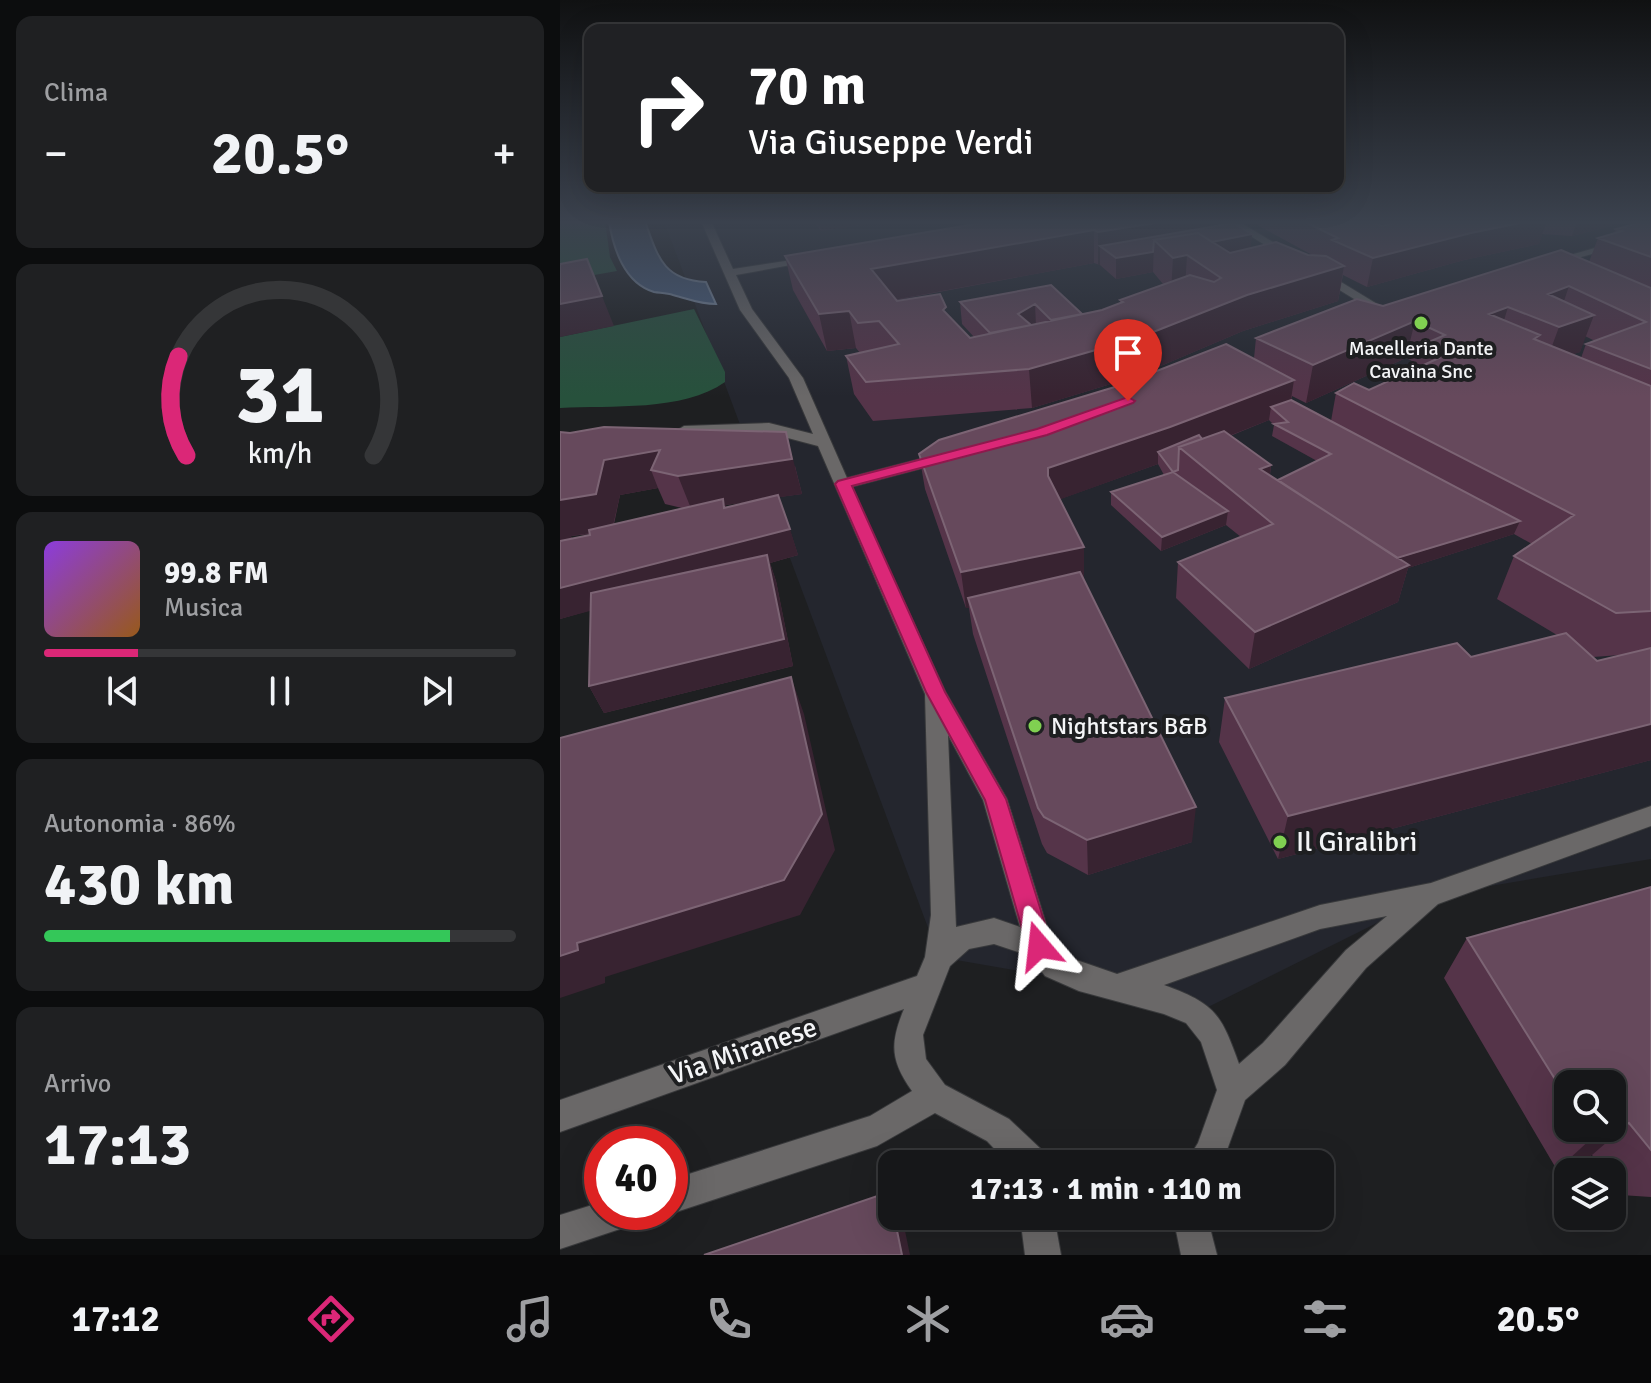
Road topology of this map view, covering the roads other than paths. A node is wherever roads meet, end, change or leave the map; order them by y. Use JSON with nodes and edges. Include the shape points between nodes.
{"nodes":[{"id":1,"x":733,"y":280,"type":"edge"},
{"id":2,"x":1328,"y":280,"type":"edge"},
{"id":3,"x":1396,"y":306,"type":"edge"},
{"id":4,"x":671,"y":431,"type":"edge"},
{"id":5,"x":824,"y":443,"type":"junction"},
{"id":6,"x":965,"y":452,"type":"edge"},
{"id":7,"x":843,"y":484,"type":"junction"},
{"id":8,"x":935,"y":692,"type":"junction"},
{"id":9,"x":1651,"y":816,"type":"edge"},
{"id":10,"x":1431,"y":895,"type":"junction"},
{"id":11,"x":1039,"y":946,"type":"junction"},
{"id":12,"x":939,"y":957,"type":"junction"},
{"id":13,"x":926,"y":987,"type":"junction"},
{"id":14,"x":1117,"y":988,"type":"junction"},
{"id":15,"x":1233,"y":1090,"type":"junction"},
{"id":16,"x":934,"y":1096,"type":"junction"},
{"id":17,"x":560,"y":1116,"type":"edge"},
{"id":18,"x":1017,"y":1150,"type":"edge"},
{"id":19,"x":1211,"y":1150,"type":"edge"},
{"id":20,"x":688,"y":1191,"type":"edge"},
{"id":21,"x":584,"y":1224,"type":"edge"},
{"id":22,"x":1039,"y":1230,"type":"edge"},
{"id":23,"x":1193,"y":1230,"type":"edge"},
{"id":24,"x":560,"y":1232,"type":"edge"},
{"id":25,"x":1043,"y":1255,"type":"edge"},
{"id":26,"x":1199,"y":1255,"type":"edge"}],
"edges":[{"from":1,"to":5,"type":"street","via":[[746,310],[796,378]]},
{"from":2,"to":3,"type":"street","via":[[1374,312]]},
{"from":4,"to":5,"type":"street","via":[[769,428]]},
{"from":5,"to":7,"type":"street"},
{"from":6,"to":7,"type":"street"},
{"from":7,"to":8,"type":"street"},
{"from":8,"to":11,"type":"street","via":[[995,799]]},
{"from":8,"to":12,"type":"street","via":[[944,915]]},
{"from":9,"to":10,"type":"street"},
{"from":10,"to":14,"type":"street","via":[[1320,917]]},
{"from":10,"to":15,"type":"street","via":[[1356,959],[1274,1054]]},
{"from":11,"to":12,"type":"street","via":[[994,931],[962,938]]},
{"from":11,"to":14,"type":"street","via":[[1055,966]]},
{"from":12,"to":13,"type":"street"},
{"from":13,"to":16,"type":"street","via":[[908,1035],[914,1068]]},
{"from":13,"to":17,"type":"street","name":"Via Miranese"},
{"from":14,"to":15,"type":"street","via":[[1196,1013],[1213,1033]]},
{"from":15,"to":19,"type":"street"},
{"from":16,"to":18,"type":"street","via":[[998,1130]]},
{"from":16,"to":20,"type":"street","via":[[877,1130]]},
{"from":21,"to":24,"type":"street"},
{"from":22,"to":25,"type":"street"},
{"from":23,"to":26,"type":"street"}]}
